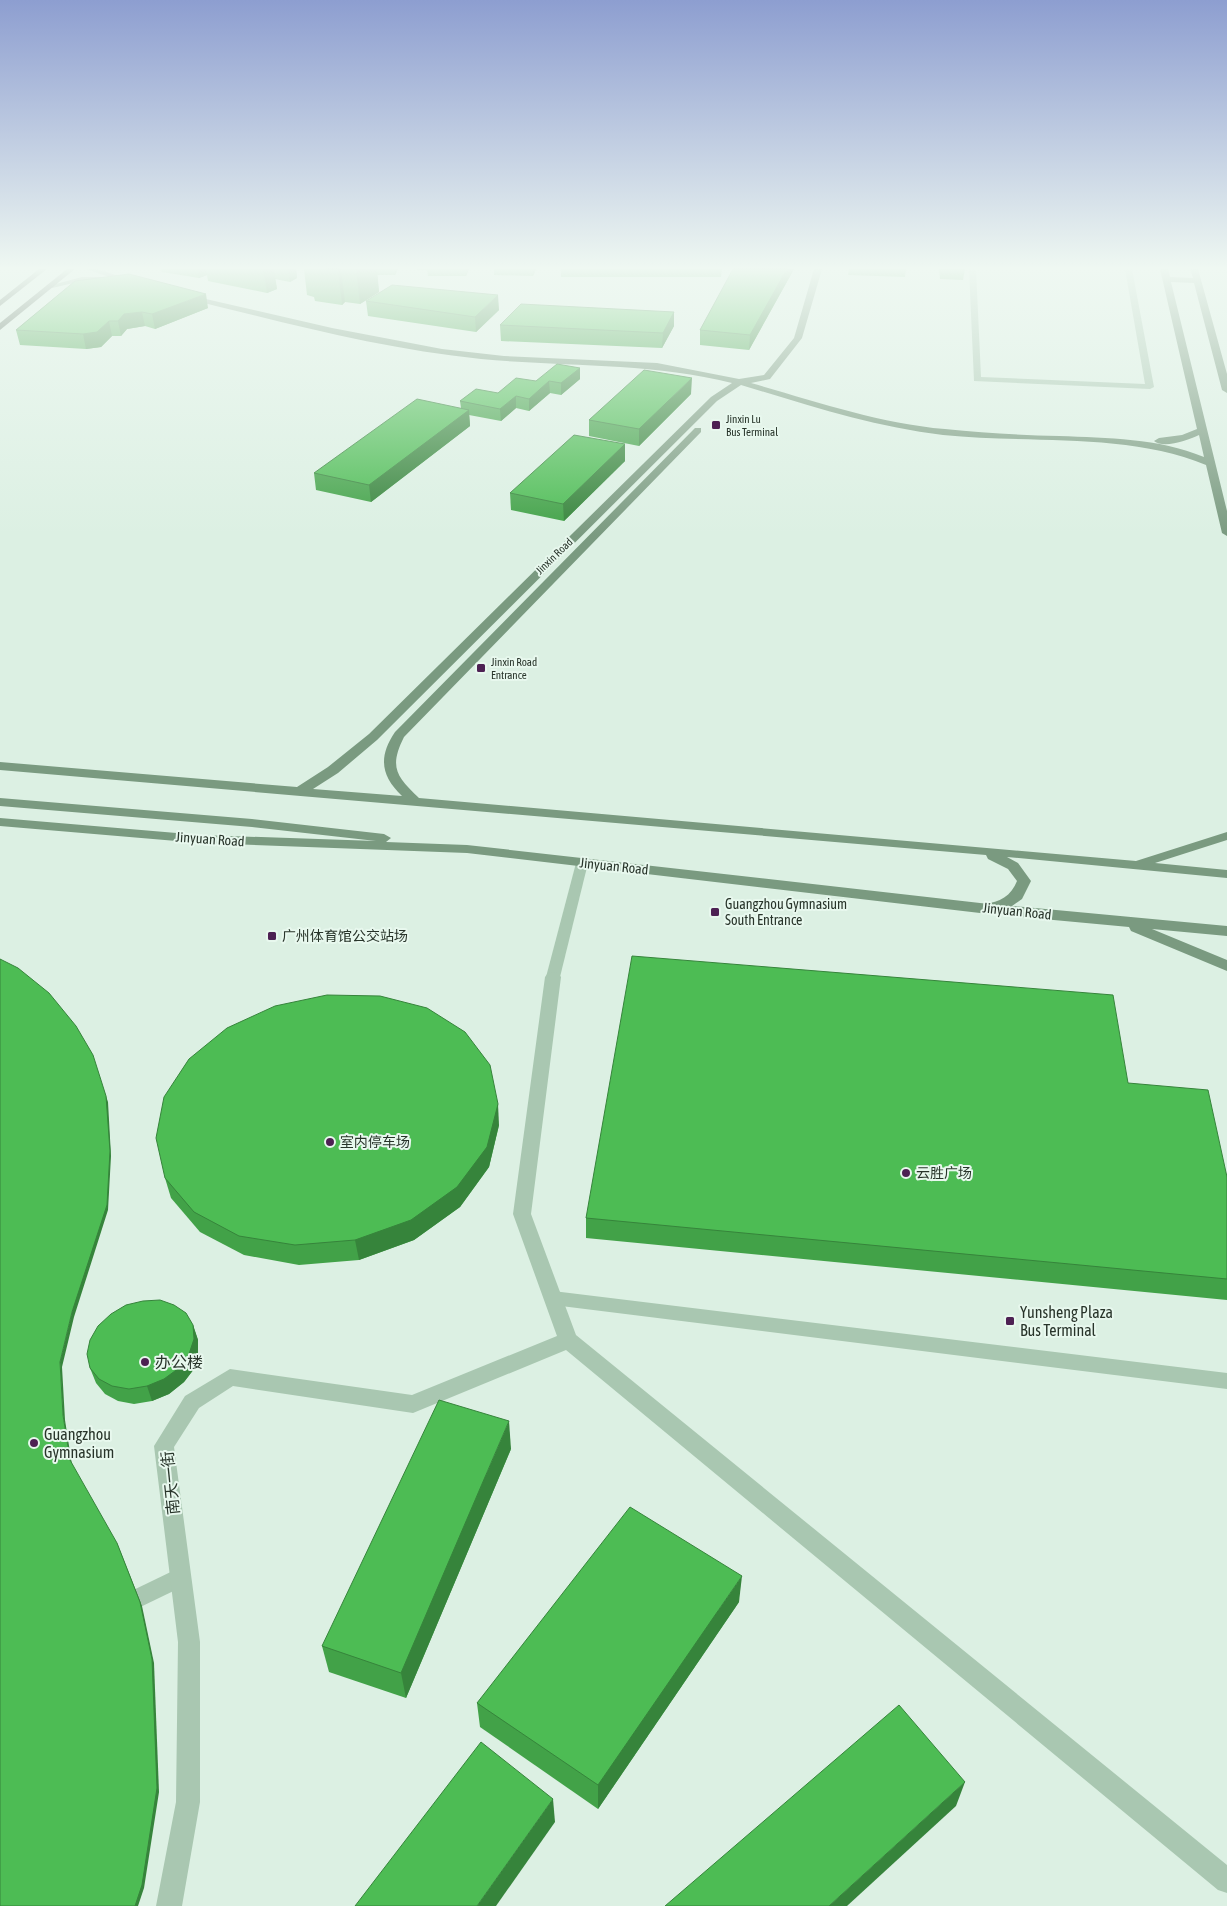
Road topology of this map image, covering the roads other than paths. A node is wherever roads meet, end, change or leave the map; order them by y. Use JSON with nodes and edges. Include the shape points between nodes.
{"nodes":[{"id":1,"x":518,"y":358,"type":"edge"},
{"id":2,"x":782,"y":358,"type":"edge"},
{"id":3,"x":976,"y":358,"type":"edge"},
{"id":4,"x":1145,"y":358,"type":"edge"},
{"id":5,"x":1186,"y":358,"type":"edge"},
{"id":6,"x":1218,"y":358,"type":"edge"},
{"id":7,"x":740,"y":382,"type":"junction"},
{"id":8,"x":1227,"y":390,"type":"edge"},
{"id":9,"x":1203,"y":430,"type":"junction"},
{"id":10,"x":1129,"y":442,"type":"junction"},
{"id":11,"x":1210,"y":463,"type":"junction"},
{"id":12,"x":1225,"y":510,"type":"edge"},
{"id":13,"x":1227,"y":533,"type":"edge"},
{"id":14,"x":0,"y":766,"type":"edge"},
{"id":15,"x":300,"y":791,"type":"junction"},
{"id":16,"x":414,"y":800,"type":"junction"},
{"id":17,"x":0,"y":802,"type":"edge"},
{"id":18,"x":0,"y":822,"type":"edge"},
{"id":19,"x":1227,"y":836,"type":"edge"},
{"id":20,"x":467,"y":849,"type":"junction"},
{"id":21,"x":968,"y":850,"type":"junction"},
{"id":22,"x":582,"y":863,"type":"junction"},
{"id":23,"x":1135,"y":864,"type":"junction"},
{"id":24,"x":1227,"y":874,"type":"edge"},
{"id":25,"x":980,"y":908,"type":"junction"},
{"id":26,"x":1121,"y":921,"type":"junction"},
{"id":27,"x":1227,"y":931,"type":"edge"},
{"id":28,"x":1227,"y":966,"type":"edge"},
{"id":29,"x":553,"y":977,"type":"joint"},
{"id":30,"x":553,"y":1298,"type":"junction"},
{"id":31,"x":568,"y":1340,"type":"junction"},
{"id":32,"x":1227,"y":1381,"type":"edge"},
{"id":33,"x":181,"y":1577,"type":"junction"},
{"id":34,"x":130,"y":1602,"type":"edge"},
{"id":35,"x":1227,"y":1881,"type":"edge"},
{"id":36,"x":169,"y":1906,"type":"edge"}],
"edges":[{"from":1,"to":7,"type":"main road","via":[[674,368]]},
{"from":2,"to":7,"type":"main road","via":[[767,377]]},
{"from":3,"to":4,"type":"lane","via":[[977,378],[1150,387]]},
{"from":5,"to":9,"type":"main road"},
{"from":6,"to":8,"type":"main road"},
{"from":7,"to":10,"type":"main road","via":[[904,427],[1012,437]]},
{"from":7,"to":15,"type":"main road","name":"Jinxin Road","via":[[714,399],[373,737],[333,770]]},
{"from":7,"to":16,"type":"main road","name":"Jinxin Road","via":[[684,446],[399,735],[391,750],[388,766],[397,785]]},
{"from":9,"to":10,"type":"main road","via":[[1184,438]]},
{"from":9,"to":11,"type":"main road"},
{"from":10,"to":11,"type":"main road","via":[[1166,446]]},
{"from":11,"to":12,"type":"main road"},
{"from":12,"to":13,"type":"main road"},
{"from":14,"to":15,"type":"main road"},
{"from":15,"to":16,"type":"main road"},
{"from":16,"to":21,"type":"main road"},
{"from":17,"to":20,"type":"main road","via":[[252,823]]},
{"from":18,"to":20,"type":"main road","name":"Jinyuan Road","via":[[200,839]]},
{"from":19,"to":23,"type":"main road"},
{"from":20,"to":22,"type":"main road","name":"Jinyuan Road"},
{"from":21,"to":23,"type":"main road"},
{"from":21,"to":25,"type":"main road","via":[[998,857],[1013,866],[1024,882],[1020,893],[1008,904]]},
{"from":22,"to":25,"type":"main road","name":"Jinyuan Road"},
{"from":22,"to":29,"type":"lane"},
{"from":23,"to":24,"type":"main road"},
{"from":25,"to":26,"type":"main road","name":"Jinyuan Road"},
{"from":26,"to":27,"type":"main road","name":"Jinyuan Road"},
{"from":26,"to":28,"type":"main road"},
{"from":29,"to":30,"type":"street","via":[[522,1214]]},
{"from":30,"to":31,"type":"street"},
{"from":30,"to":32,"type":"lane"},
{"from":31,"to":33,"type":"street","name":"南天一街","via":[[413,1404],[230,1377],[192,1402],[164,1446]]},
{"from":31,"to":35,"type":"street"},
{"from":33,"to":34,"type":"lane"},
{"from":33,"to":36,"type":"street","name":"南天一街","via":[[189,1642],[188,1802]]}]}
